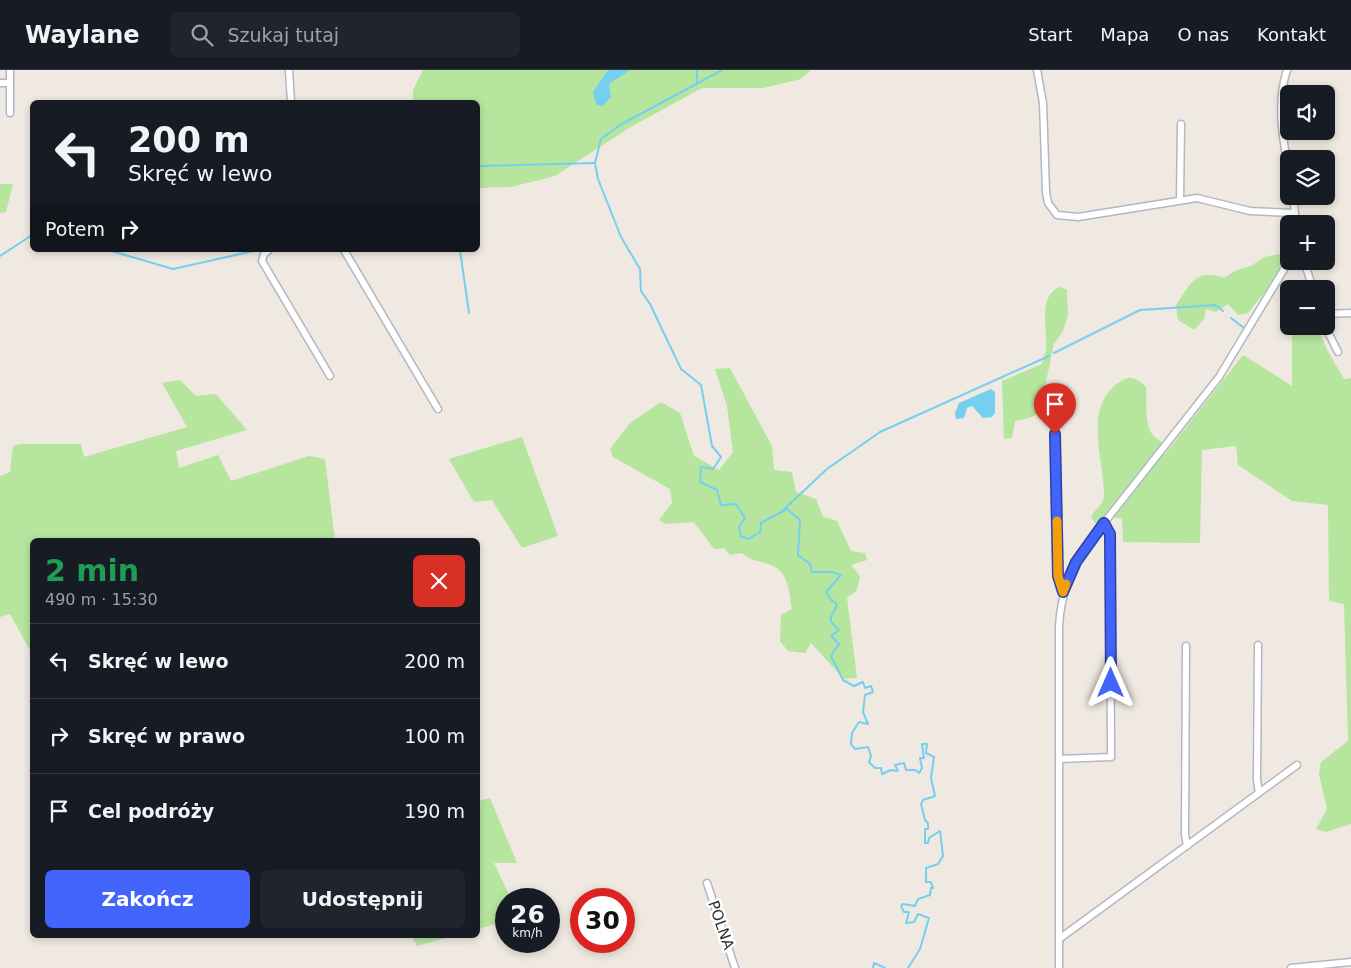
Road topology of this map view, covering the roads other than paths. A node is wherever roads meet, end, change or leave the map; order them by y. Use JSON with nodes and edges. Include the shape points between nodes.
{"nodes":[{"id":1,"x":10,"y":70,"type":"edge"},
{"id":2,"x":289,"y":70,"type":"edge"},
{"id":3,"x":1037,"y":70,"type":"edge"},
{"id":4,"x":1287,"y":70,"type":"edge"},
{"id":5,"x":0,"y":83,"type":"edge"},
{"id":6,"x":10,"y":83,"type":"junction"},
{"id":7,"x":291,"y":100,"type":"edge"},
{"id":8,"x":10,"y":113,"type":"dead end"},
{"id":9,"x":1181,"y":124,"type":"dead end"},
{"id":10,"x":1286,"y":150,"type":"edge"},
{"id":11,"x":1180,"y":199,"type":"junction"},
{"id":12,"x":1294,"y":205,"type":"edge"},
{"id":13,"x":1295,"y":212,"type":"junction"},
{"id":14,"x":1295,"y":215,"type":"edge"},
{"id":15,"x":266,"y":252,"type":"edge"},
{"id":16,"x":345,"y":252,"type":"edge"},
{"id":17,"x":1283,"y":270,"type":"edge"},
{"id":18,"x":1335,"y":314,"type":"edge"},
{"id":19,"x":1351,"y":314,"type":"edge"},
{"id":20,"x":1330,"y":335,"type":"edge"},
{"id":21,"x":1338,"y":352,"type":"dead end"},
{"id":22,"x":330,"y":376,"type":"dead end"},
{"id":23,"x":438,"y":409,"type":"dead end"},
{"id":24,"x":1055,"y":434,"type":"dead end"},
{"id":25,"x":1104,"y":523,"type":"junction"},
{"id":26,"x":1063,"y":592,"type":"junction"},
{"id":27,"x":1258,"y":645,"type":"dead end"},
{"id":28,"x":1186,"y":646,"type":"dead end"},
{"id":29,"x":1058,"y":760,"type":"junction"},
{"id":30,"x":1297,"y":765,"type":"dead end"},
{"id":31,"x":1259,"y":793,"type":"junction"},
{"id":32,"x":1187,"y":846,"type":"junction"},
{"id":33,"x":706,"y":883,"type":"dead end"},
{"id":34,"x":1059,"y":939,"type":"junction"},
{"id":35,"x":1351,"y":962,"type":"edge"},
{"id":36,"x":735,"y":968,"type":"edge"},
{"id":37,"x":1059,"y":968,"type":"edge"},
{"id":38,"x":1291,"y":968,"type":"edge"}],
"edges":[{"from":1,"to":6,"type":"street"},
{"from":2,"to":7,"type":"street"},
{"from":3,"to":11,"type":"street","via":[[1044,117],[1046,192],[1053,211],[1066,217],[1078,217]]},
{"from":4,"to":10,"type":"street","via":[[1282,120]]},
{"from":5,"to":6,"type":"street"},
{"from":6,"to":8,"type":"street"},
{"from":9,"to":11,"type":"street"},
{"from":11,"to":13,"type":"street","via":[[1207,199],[1250,211]]},
{"from":12,"to":13,"type":"street"},
{"from":13,"to":14,"type":"street"},
{"from":15,"to":22,"type":"street","via":[[262,260]]},
{"from":16,"to":23,"type":"street"},
{"from":17,"to":25,"type":"street","via":[[1220,377]]},
{"from":18,"to":19,"type":"street"},
{"from":20,"to":21,"type":"street"},
{"from":24,"to":26,"type":"street","via":[[1058,576]]},
{"from":25,"to":26,"type":"street","via":[[1076,562]]},
{"from":25,"to":29,"type":"street","via":[[1110,534],[1111,757]]},
{"from":26,"to":29,"type":"street","via":[[1059,626]]},
{"from":27,"to":31,"type":"street"},
{"from":28,"to":32,"type":"street"},
{"from":29,"to":34,"type":"street"},
{"from":30,"to":31,"type":"street"},
{"from":31,"to":32,"type":"street"},
{"from":32,"to":34,"type":"street"},
{"from":33,"to":36,"type":"street","name":"POLNA"},
{"from":34,"to":37,"type":"street"},
{"from":35,"to":38,"type":"street"}]}
